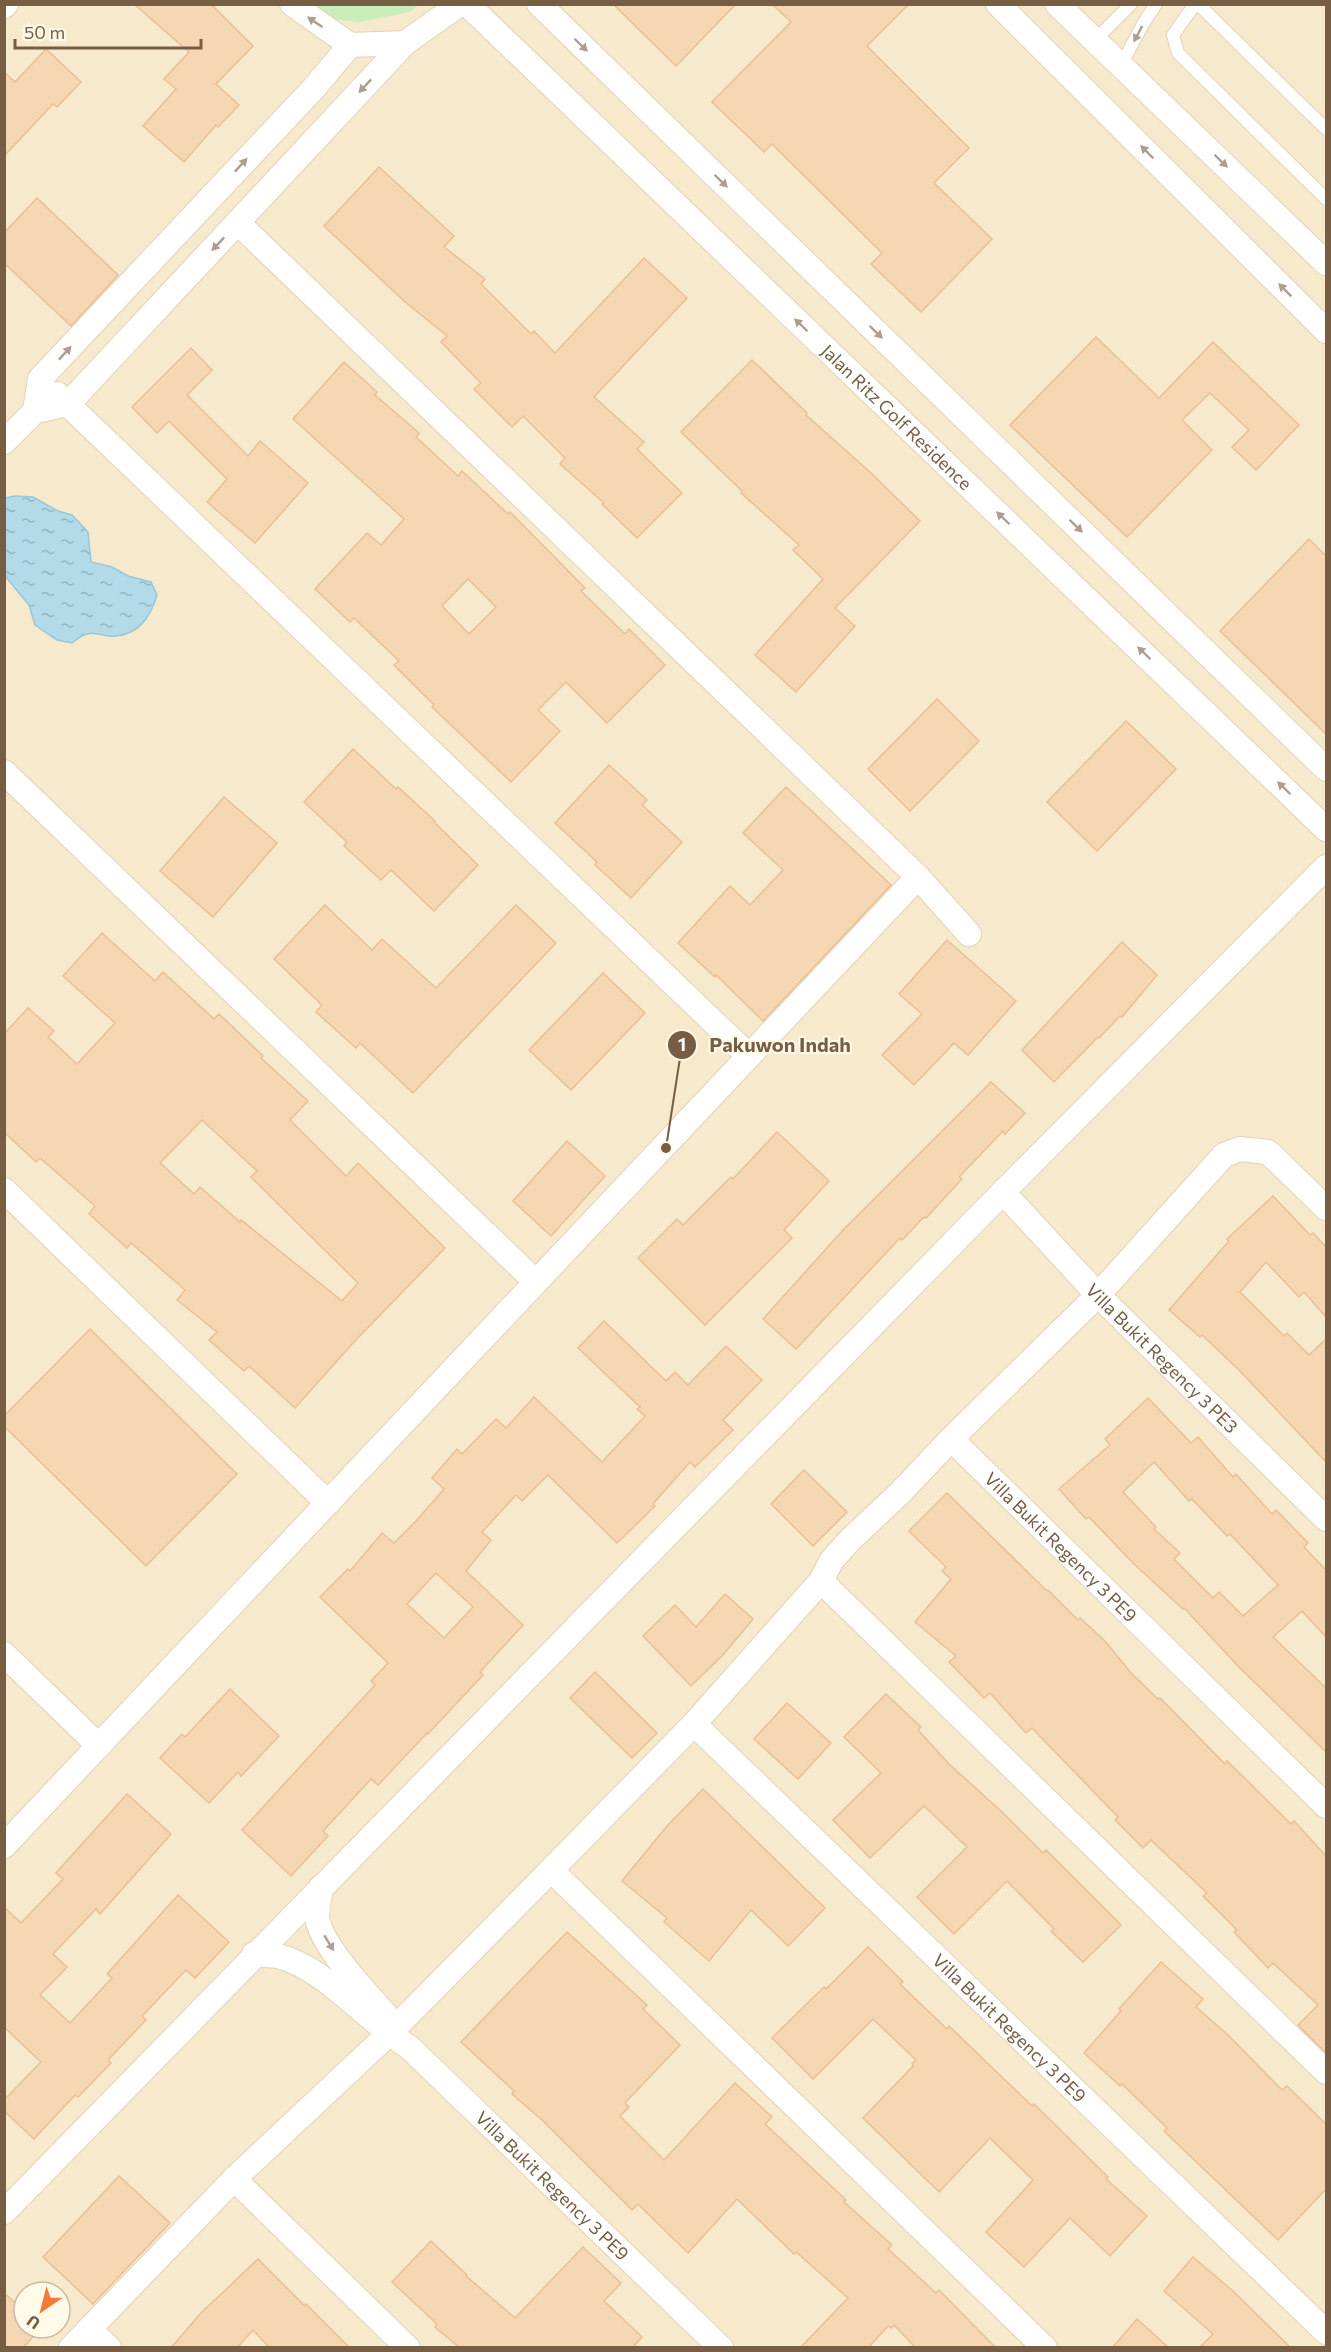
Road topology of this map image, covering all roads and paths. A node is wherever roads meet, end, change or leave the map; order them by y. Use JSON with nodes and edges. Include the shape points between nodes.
{"nodes":[{"id":1,"x":292,"y":4,"type":"edge"},
{"id":2,"x":460,"y":4,"type":"edge"},
{"id":3,"x":467,"y":4,"type":"edge"},
{"id":4,"x":539,"y":4,"type":"edge"},
{"id":5,"x":998,"y":4,"type":"edge"},
{"id":6,"x":1057,"y":4,"type":"edge"},
{"id":7,"x":1131,"y":4,"type":"edge"},
{"id":8,"x":1156,"y":4,"type":"edge"},
{"id":9,"x":1196,"y":4,"type":"edge"},
{"id":10,"x":1094,"y":41,"type":"junction"},
{"id":11,"x":405,"y":43,"type":"junction"},
{"id":12,"x":350,"y":45,"type":"junction"},
{"id":13,"x":1121,"y":65,"type":"junction"},
{"id":14,"x":1326,"y":129,"type":"edge"},
{"id":15,"x":1326,"y":199,"type":"edge"},
{"id":16,"x":238,"y":223,"type":"junction"},
{"id":17,"x":1326,"y":263,"type":"edge"},
{"id":18,"x":1326,"y":331,"type":"edge"},
{"id":19,"x":40,"y":379,"type":"junction"},
{"id":20,"x":68,"y":404,"type":"junction"},
{"id":21,"x":35,"y":411,"type":"junction"},
{"id":22,"x":4,"y":442,"type":"edge"},
{"id":23,"x":1326,"y":770,"type":"edge"},
{"id":24,"x":4,"y":772,"type":"edge"},
{"id":25,"x":1326,"y":829,"type":"edge"},
{"id":26,"x":1326,"y":867,"type":"edge"},
{"id":27,"x":918,"y":877,"type":"junction"},
{"id":28,"x":969,"y":934,"type":"dead end"},
{"id":29,"x":749,"y":1056,"type":"junction"},
{"id":30,"x":4,"y":1190,"type":"edge"},
{"id":31,"x":1003,"y":1192,"type":"junction"},
{"id":32,"x":1326,"y":1208,"type":"edge"},
{"id":33,"x":536,"y":1282,"type":"junction"},
{"id":34,"x":1098,"y":1295,"type":"junction"},
{"id":35,"x":951,"y":1440,"type":"junction"},
{"id":36,"x":328,"y":1503,"type":"junction"},
{"id":37,"x":1326,"y":1519,"type":"edge"},
{"id":38,"x":821,"y":1581,"type":"junction"},
{"id":39,"x":4,"y":1654,"type":"edge"},
{"id":40,"x":694,"y":1724,"type":"junction"},
{"id":41,"x":99,"y":1746,"type":"junction"},
{"id":42,"x":1326,"y":1806,"type":"edge"},
{"id":43,"x":4,"y":1846,"type":"edge"},
{"id":44,"x":551,"y":1870,"type":"junction"},
{"id":45,"x":321,"y":1887,"type":"junction"},
{"id":46,"x":254,"y":1954,"type":"junction"},
{"id":47,"x":391,"y":2030,"type":"junction"},
{"id":48,"x":1326,"y":2072,"type":"edge"},
{"id":49,"x":234,"y":2179,"type":"junction"},
{"id":50,"x":4,"y":2212,"type":"edge"},
{"id":51,"x":89,"y":2328,"type":"junction"},
{"id":52,"x":1326,"y":2332,"type":"edge"},
{"id":53,"x":71,"y":2348,"type":"edge"},
{"id":54,"x":109,"y":2348,"type":"edge"},
{"id":55,"x":408,"y":2348,"type":"edge"},
{"id":56,"x":721,"y":2348,"type":"edge"},
{"id":57,"x":1045,"y":2348,"type":"edge"}],
"edges":[{"from":12,"to":1,"type":"street","one_way":true},
{"from":2,"to":11,"type":"street"},
{"from":25,"to":3,"type":"street","name":"Jalan Ritz Golf Residence","one_way":true},
{"from":4,"to":23,"type":"street","one_way":true},
{"from":18,"to":5,"type":"street","one_way":true},
{"from":6,"to":10,"type":"street"},
{"from":7,"to":10,"type":"lane"},
{"from":8,"to":13,"type":"lane","one_way":true},
{"from":9,"to":14,"type":"lane"},
{"from":9,"to":15,"type":"lane","via":[[1173,36],[1178,53]]},
{"from":10,"to":13,"type":"street"},
{"from":11,"to":12,"type":"street"},
{"from":11,"to":16,"type":"street","one_way":true},
{"from":19,"to":12,"type":"street","one_way":true},
{"from":13,"to":17,"type":"street","one_way":true},
{"from":16,"to":20,"type":"street","one_way":true},
{"from":16,"to":27,"type":"street"},
{"from":19,"to":20,"type":"street"},
{"from":19,"to":21,"type":"street"},
{"from":20,"to":21,"type":"street"},
{"from":20,"to":29,"type":"street"},
{"from":21,"to":22,"type":"street"},
{"from":24,"to":33,"type":"street"},
{"from":26,"to":31,"type":"street"},
{"from":27,"to":28,"type":"street"},
{"from":27,"to":29,"type":"street"},
{"from":29,"to":33,"type":"street"},
{"from":30,"to":36,"type":"street"},
{"from":31,"to":34,"type":"street","name":"Villa Bukit Regency 3 PE3"},
{"from":31,"to":45,"type":"street"},
{"from":32,"to":34,"type":"street","via":[[1268,1152],[1240,1149],[1224,1155]]},
{"from":33,"to":36,"type":"street"},
{"from":34,"to":35,"type":"street"},
{"from":34,"to":37,"type":"street","name":"Villa Bukit Regency 3 PE3"},
{"from":35,"to":38,"type":"street","via":[[832,1560]]},
{"from":35,"to":42,"type":"street","name":"Villa Bukit Regency 3 PE9"},
{"from":36,"to":41,"type":"street"},
{"from":38,"to":40,"type":"street"},
{"from":38,"to":48,"type":"street"},
{"from":39,"to":41,"type":"street"},
{"from":40,"to":44,"type":"street"},
{"from":40,"to":52,"type":"street","name":"Villa Bukit Regency 3 PE9"},
{"from":41,"to":43,"type":"street"},
{"from":44,"to":47,"type":"street"},
{"from":44,"to":57,"type":"street"},
{"from":45,"to":46,"type":"street"},
{"from":45,"to":47,"type":"street","name":"Villa Bukit Regency 3 PE9","one_way":true,"via":[[317,1916],[322,1932]]},
{"from":46,"to":47,"type":"street","name":"Villa Bukit Regency 3 PE9","via":[[278,1956],[300,1965]]},
{"from":46,"to":50,"type":"street"},
{"from":47,"to":49,"type":"street"},
{"from":47,"to":56,"type":"street","name":"Villa Bukit Regency 3 PE9"},
{"from":49,"to":51,"type":"street"},
{"from":49,"to":55,"type":"street"},
{"from":51,"to":53,"type":"street"},
{"from":51,"to":54,"type":"street"}]}
